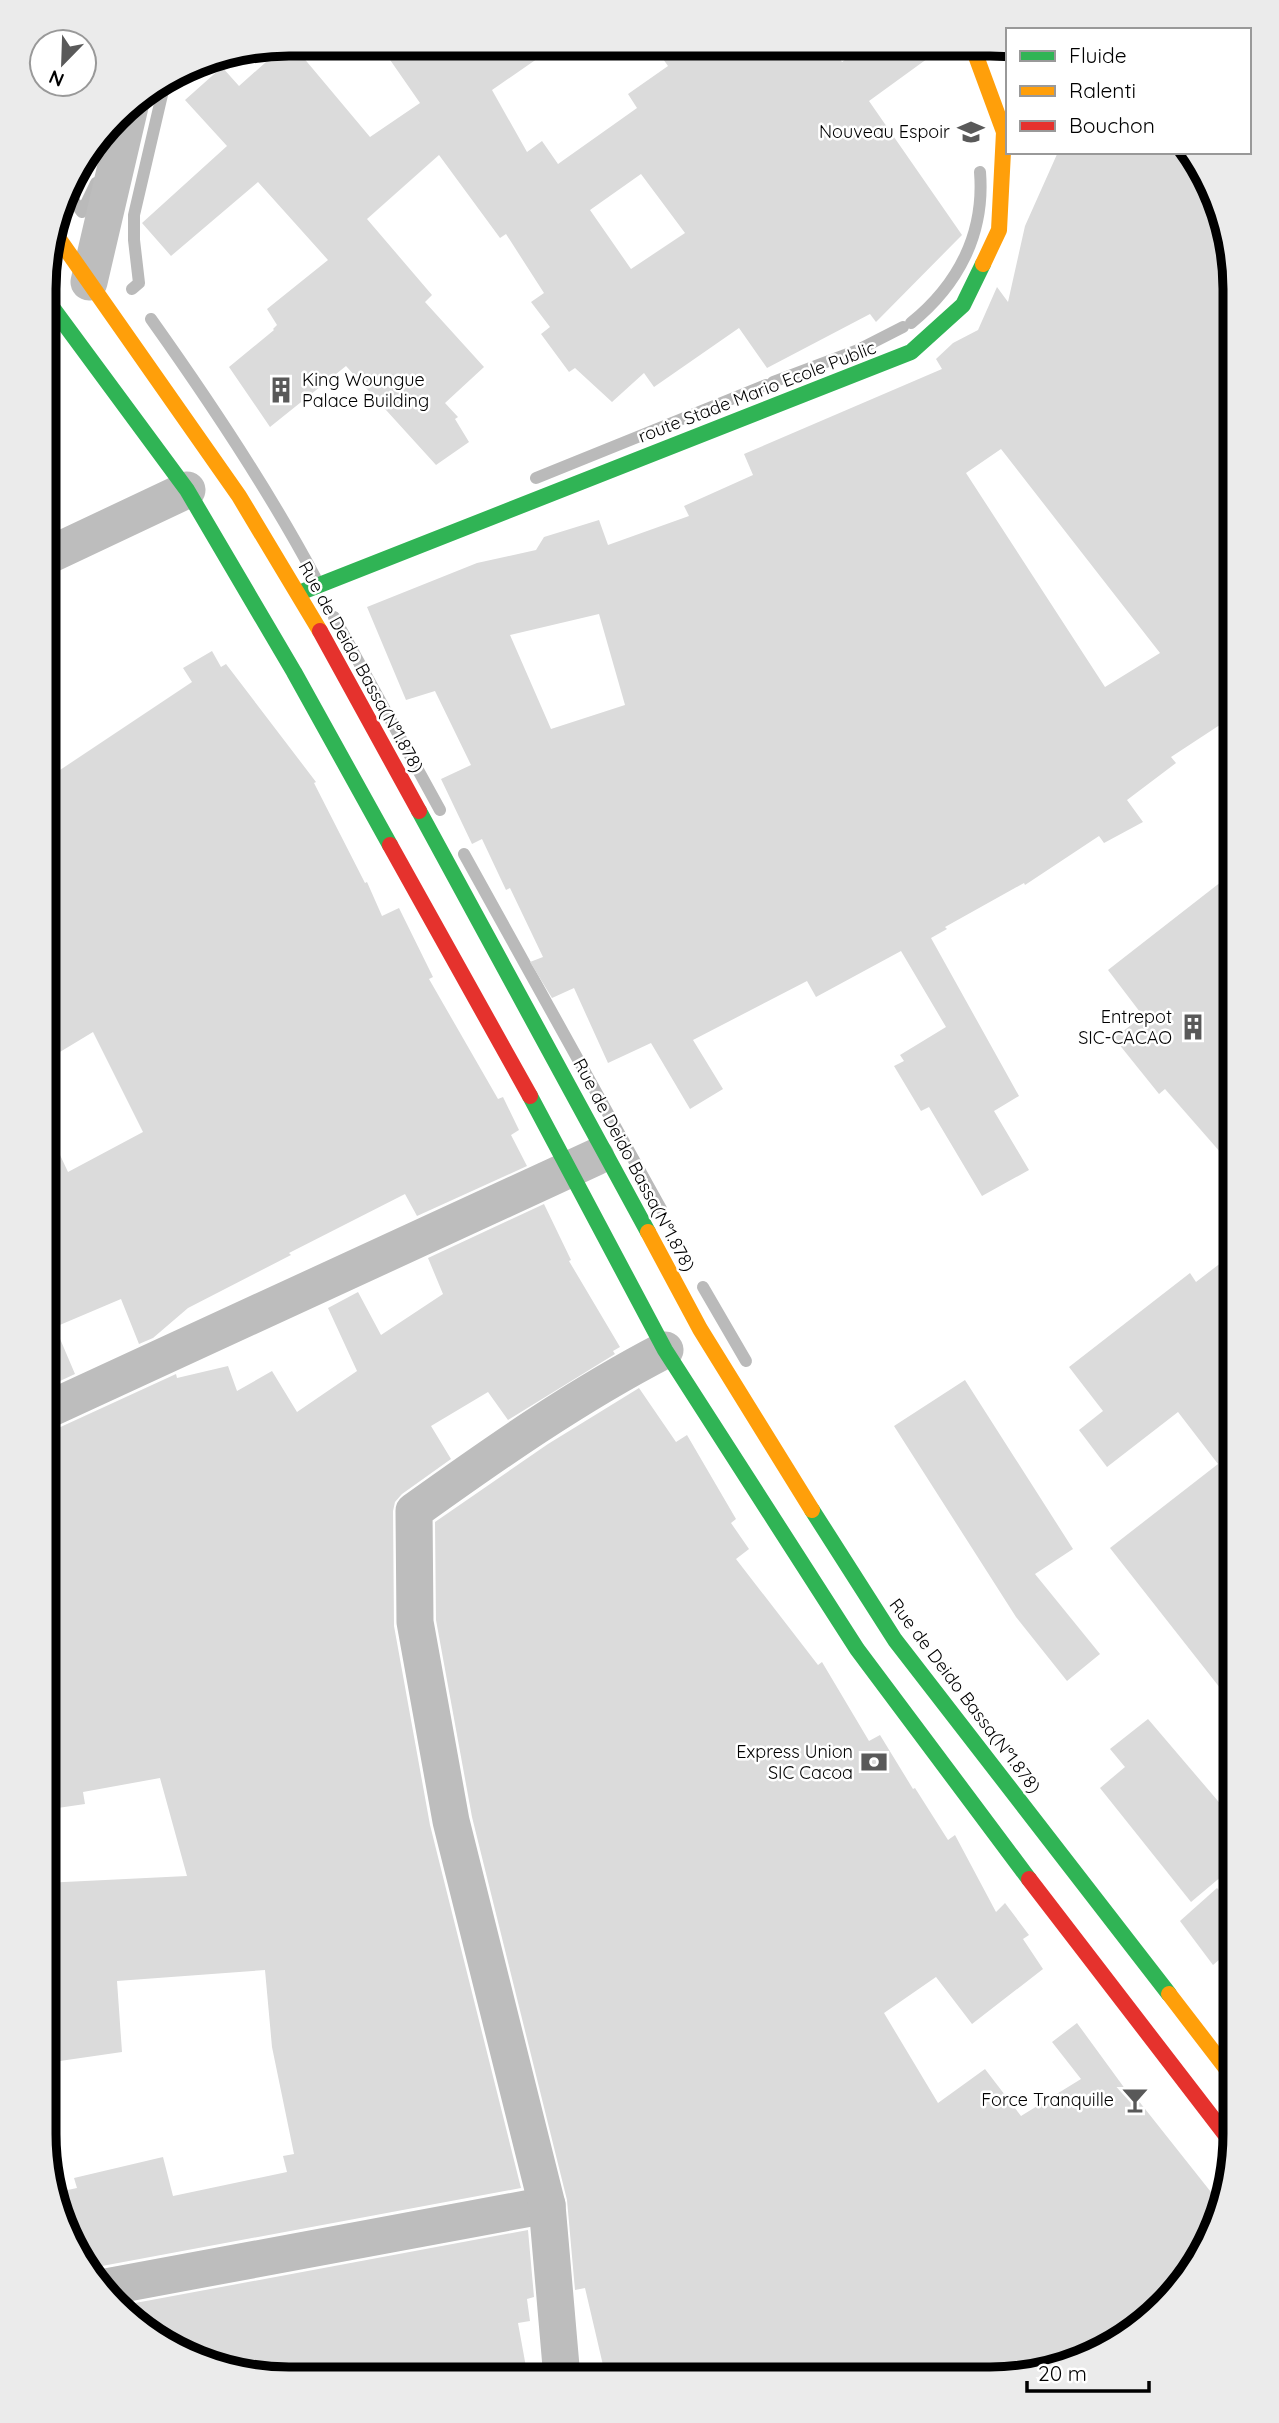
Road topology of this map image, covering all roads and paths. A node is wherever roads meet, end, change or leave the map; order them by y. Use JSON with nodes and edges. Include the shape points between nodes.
{"nodes":[{"id":1,"x":976,"y":56,"type":"edge"},
{"id":2,"x":126,"y":122,"type":"edge"},
{"id":3,"x":61,"y":242,"type":"edge"},
{"id":4,"x":89,"y":282,"type":"junction"},
{"id":5,"x":56,"y":312,"type":"edge"},
{"id":6,"x":187,"y":489,"type":"junction"},
{"id":7,"x":56,"y":552,"type":"edge"},
{"id":8,"x":299,"y":593,"type":"junction"},
{"id":9,"x":606,"y":1152,"type":"junction"},
{"id":10,"x":570,"y":1168,"type":"junction"},
{"id":11,"x":665,"y":1350,"type":"junction"},
{"id":12,"x":56,"y":1406,"type":"edge"},
{"id":13,"x":1223,"y":2064,"type":"edge"},
{"id":14,"x":1223,"y":2131,"type":"edge"},
{"id":15,"x":547,"y":2205,"type":"junction"},
{"id":16,"x":113,"y":2286,"type":"edge"},
{"id":17,"x":561,"y":2367,"type":"edge"}],
"edges":[{"from":1,"to":8,"type":"main road","name":"route Stade Mario Ecole Public","via":[[1004,132],[999,230],[963,305],[911,352]]},
{"from":2,"to":4,"type":"street"},
{"from":3,"to":4,"type":"main road","name":"Rue de Deido Bassa(N°1.878)"},
{"from":4,"to":8,"type":"main road","name":"Rue de Deido Bassa(N°1.878)","via":[[239,496]]},
{"from":5,"to":6,"type":"main road"},
{"from":6,"to":7,"type":"street"},
{"from":6,"to":10,"type":"main road"},
{"from":8,"to":9,"type":"main road","name":"Rue de Deido Bassa(N°1.878)"},
{"from":9,"to":10,"type":"street"},
{"from":9,"to":13,"type":"main road","name":"Rue de Deido Bassa(N°1.878)","via":[[700,1329],[895,1640]]},
{"from":10,"to":11,"type":"main road"},
{"from":10,"to":12,"type":"street"},
{"from":11,"to":14,"type":"main road","via":[[858,1649]]},
{"from":11,"to":15,"type":"street","via":[[614,1376],[503,1446],[414,1511],[415,1622],[451,1821]]},
{"from":15,"to":16,"type":"street"},
{"from":15,"to":17,"type":"street"}]}
